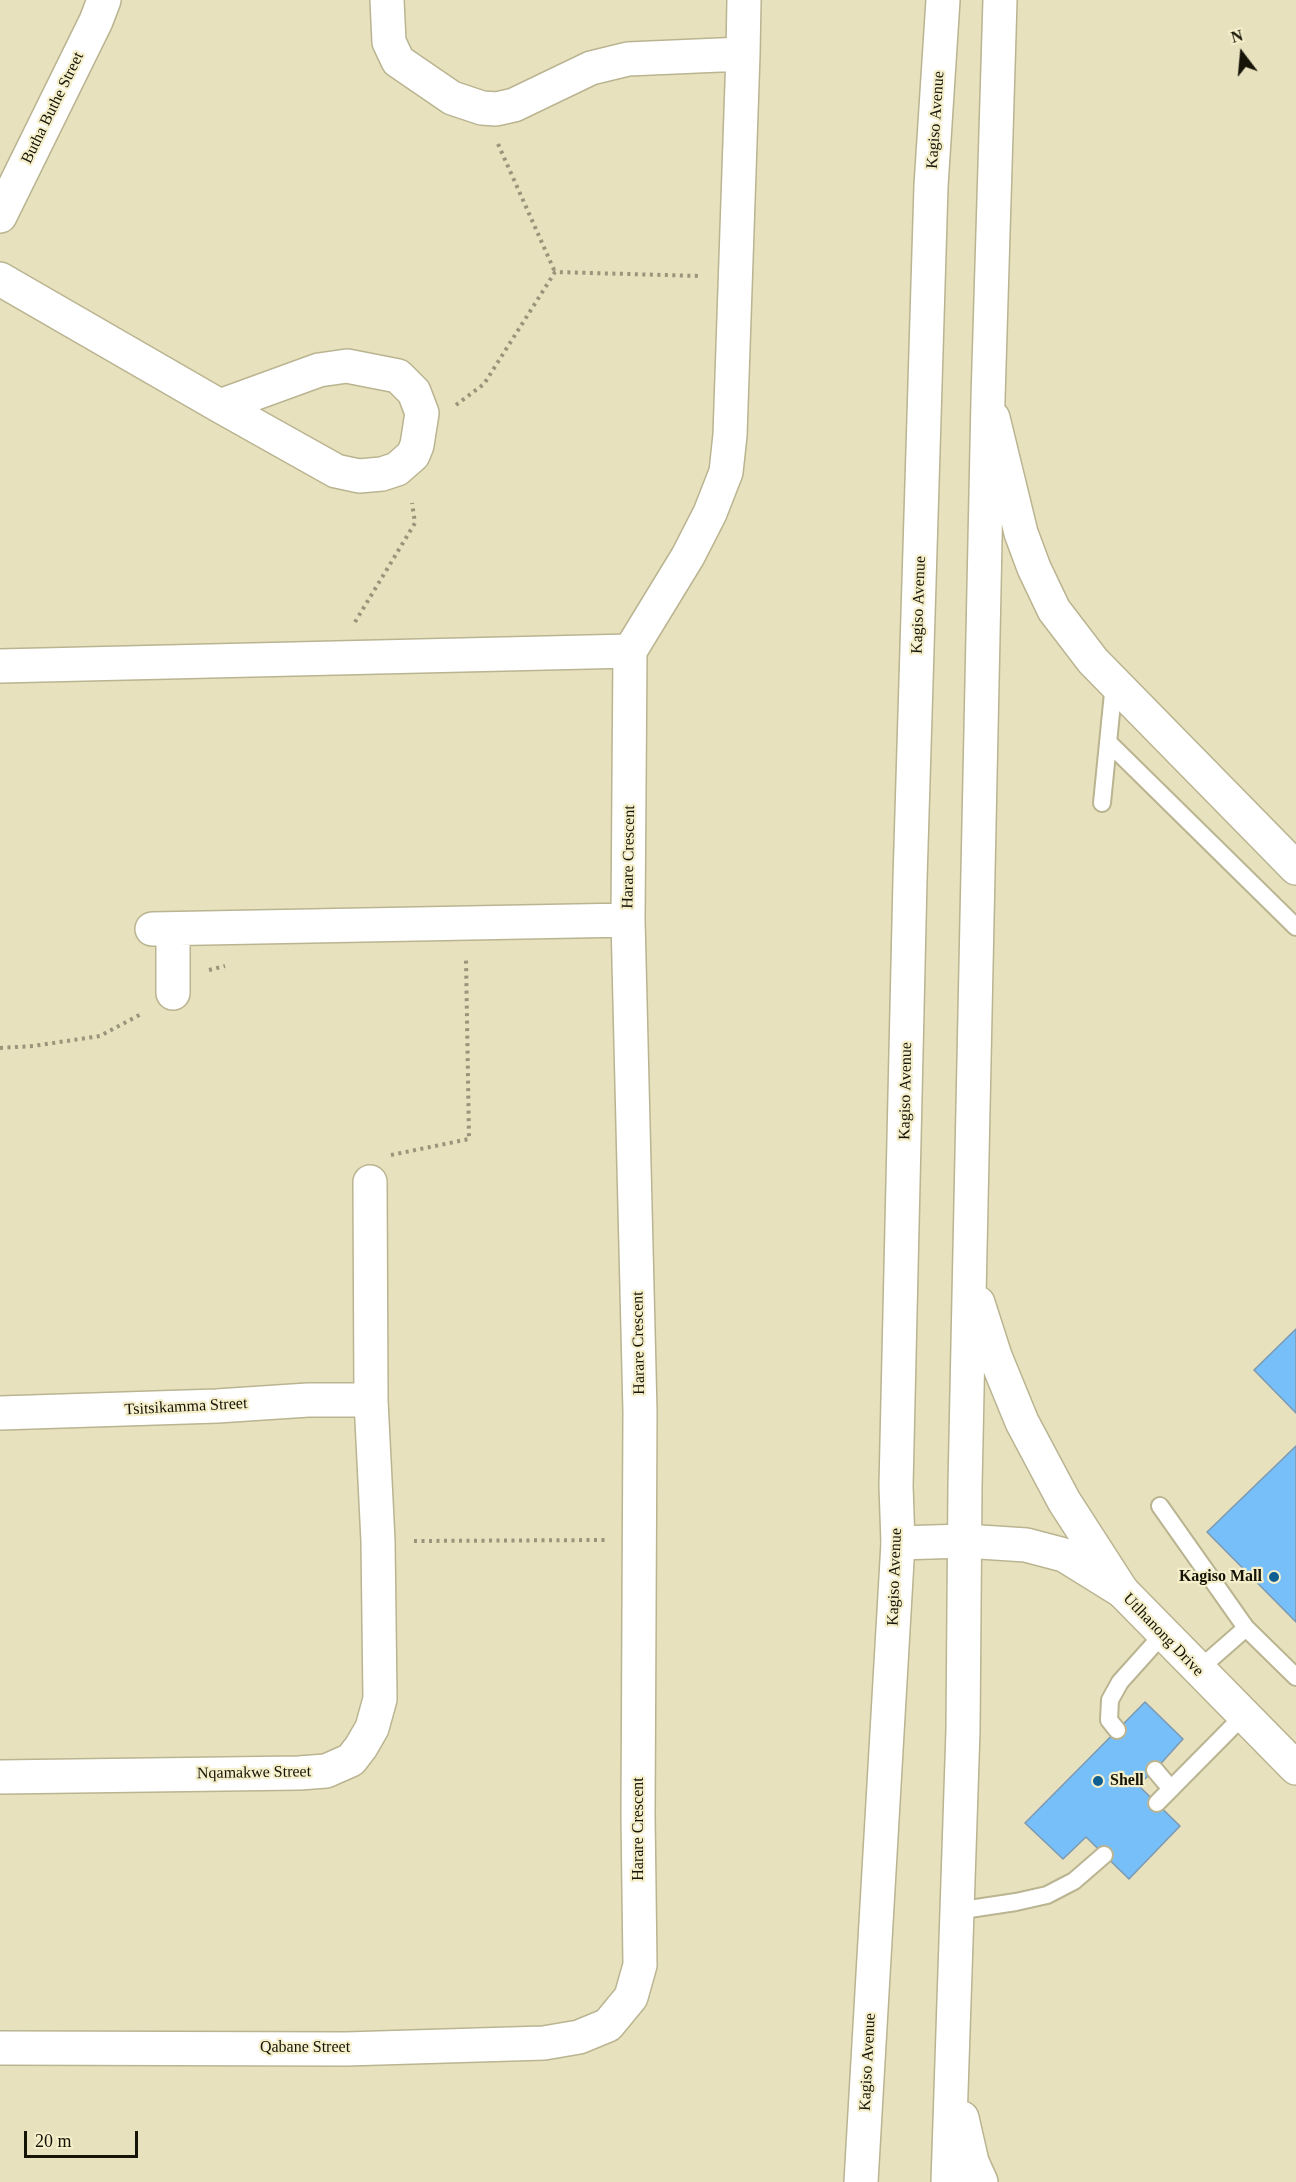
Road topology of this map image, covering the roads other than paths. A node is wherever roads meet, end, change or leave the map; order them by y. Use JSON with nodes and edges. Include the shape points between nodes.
{"nodes":[{"id":1,"x":104,"y":0,"type":"edge"},
{"id":2,"x":387,"y":0,"type":"edge"},
{"id":3,"x":744,"y":0,"type":"edge"},
{"id":4,"x":944,"y":0,"type":"edge"},
{"id":5,"x":1000,"y":0,"type":"edge"},
{"id":6,"x":743,"y":54,"type":"junction"},
{"id":7,"x":0,"y":216,"type":"edge"},
{"id":8,"x":0,"y":279,"type":"edge"},
{"id":9,"x":988,"y":399,"type":"junction"},
{"id":10,"x":220,"y":406,"type":"junction"},
{"id":11,"x":630,"y":651,"type":"junction"},
{"id":12,"x":0,"y":666,"type":"edge"},
{"id":13,"x":1114,"y":683,"type":"junction"},
{"id":14,"x":1108,"y":742,"type":"junction"},
{"id":15,"x":1102,"y":803,"type":"dead end"},
{"id":16,"x":1296,"y":868,"type":"edge"},
{"id":17,"x":628,"y":920,"type":"junction"},
{"id":18,"x":1296,"y":927,"type":"edge"},
{"id":19,"x":173,"y":993,"type":"dead end"},
{"id":20,"x":370,"y":1182,"type":"road end"},
{"id":21,"x":971,"y":1278,"type":"junction"},
{"id":22,"x":371,"y":1400,"type":"junction"},
{"id":23,"x":0,"y":1413,"type":"edge"},
{"id":24,"x":1160,"y":1506,"type":"dead end"},
{"id":25,"x":965,"y":1540,"type":"junction"},
{"id":26,"x":898,"y":1543,"type":"junction"},
{"id":27,"x":1122,"y":1591,"type":"junction"},
{"id":28,"x":1246,"y":1628,"type":"junction"},
{"id":29,"x":1163,"y":1634,"type":"junction"},
{"id":30,"x":1198,"y":1670,"type":"junction"},
{"id":31,"x":1296,"y":1677,"type":"edge"},
{"id":32,"x":1243,"y":1716,"type":"junction"},
{"id":33,"x":1117,"y":1730,"type":"dead end"},
{"id":34,"x":1296,"y":1768,"type":"edge"},
{"id":35,"x":1155,"y":1770,"type":"dead end"},
{"id":36,"x":0,"y":1777,"type":"edge"},
{"id":37,"x":1171,"y":1789,"type":"junction"},
{"id":38,"x":1156,"y":1803,"type":"dead end"},
{"id":39,"x":1104,"y":1855,"type":"dead end"},
{"id":40,"x":956,"y":1911,"type":"junction"},
{"id":41,"x":608,"y":2025,"type":"joint"},
{"id":42,"x":0,"y":2048,"type":"edge"},
{"id":43,"x":951,"y":2066,"type":"junction"},
{"id":44,"x":861,"y":2182,"type":"edge"},
{"id":45,"x":948,"y":2182,"type":"edge"},
{"id":46,"x":981,"y":2182,"type":"edge"}],
"edges":[{"from":1,"to":7,"type":"street","name":"Butha Buthe Street"},
{"from":2,"to":6,"type":"street","via":[[389,42],[398,61],[452,98],[482,108],[514,105],[591,69],[628,59]]},
{"from":3,"to":6,"type":"street"},
{"from":4,"to":26,"type":"street","name":"Kagiso Avenue","via":[[931,198],[910,879],[896,1486]]},
{"from":5,"to":9,"type":"street"},
{"from":6,"to":11,"type":"street","via":[[726,472],[688,556]]},
{"from":8,"to":10,"type":"street"},
{"from":9,"to":13,"type":"street","via":[[1021,533],[1034,568],[1054,610]]},
{"from":9,"to":21,"type":"street"},
{"from":10,"to":10,"type":"street","via":[[336,471],[359,476],[382,474],[405,462],[417,445],[422,413],[414,392],[398,376],[347,366],[319,370]]},
{"from":11,"to":12,"type":"street"},
{"from":11,"to":17,"type":"street","name":"Harare Crescent"},
{"from":13,"to":14,"type":"lane"},
{"from":13,"to":16,"type":"street"},
{"from":14,"to":15,"type":"lane"},
{"from":14,"to":18,"type":"lane"},
{"from":17,"to":19,"type":"street","via":[[162,929]]},
{"from":17,"to":41,"type":"street","name":"Harare Crescent","via":[[640,1412],[640,1965],[631,1997]]},
{"from":20,"to":22,"type":"street"},
{"from":21,"to":25,"type":"street"},
{"from":21,"to":27,"type":"street","via":[[995,1356],[1023,1422],[1064,1501]]},
{"from":22,"to":23,"type":"street","name":"Tsitsikamma Street"},
{"from":22,"to":36,"type":"street","name":"Nqamakwe Street","via":[[380,1699],[372,1728],[351,1760],[326,1771],[299,1773]]},
{"from":24,"to":28,"type":"lane"},
{"from":25,"to":26,"type":"street","name":"Utlhanong Drive"},
{"from":25,"to":27,"type":"street","name":"Utlhanong Drive","via":[[1049,1550]]},
{"from":25,"to":40,"type":"street"},
{"from":26,"to":44,"type":"street","name":"Kagiso Avenue"},
{"from":27,"to":29,"type":"street","name":"Utlhanong Drive"},
{"from":28,"to":30,"type":"lane"},
{"from":28,"to":31,"type":"lane"},
{"from":29,"to":30,"type":"street","name":"Utlhanong Drive"},
{"from":29,"to":33,"type":"lane","via":[[1120,1682],[1110,1700],[1109,1719]]},
{"from":30,"to":32,"type":"street","name":"Utlhanong Drive"},
{"from":32,"to":34,"type":"street","name":"Utlhanong Drive"},
{"from":32,"to":37,"type":"lane"},
{"from":35,"to":37,"type":"lane"},
{"from":37,"to":38,"type":"lane"},
{"from":39,"to":40,"type":"lane","via":[[1074,1881],[1047,1895]]},
{"from":40,"to":43,"type":"street"},
{"from":41,"to":42,"type":"street","name":"Qabane Street","via":[[579,2037],[544,2043],[346,2049]]},
{"from":43,"to":45,"type":"street"},
{"from":43,"to":46,"type":"street","via":[[972,2162]]}]}
